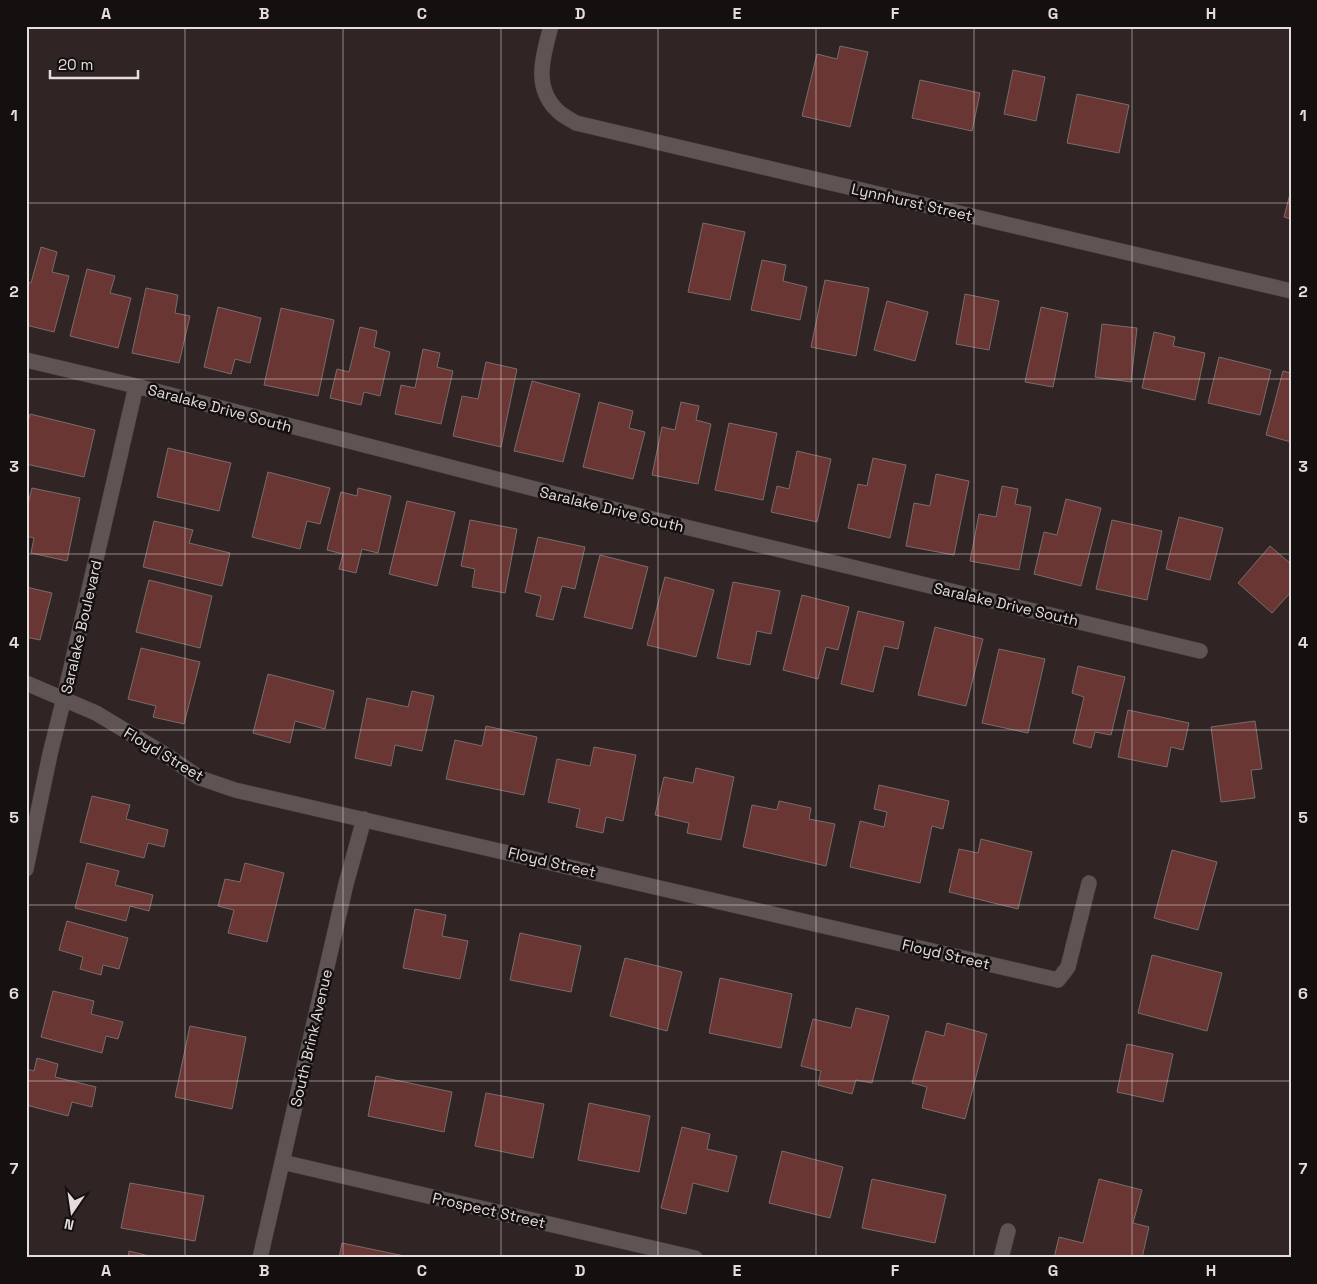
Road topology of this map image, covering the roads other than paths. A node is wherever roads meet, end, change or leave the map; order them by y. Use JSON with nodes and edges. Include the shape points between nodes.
{"nodes":[{"id":1,"x":550,"y":26,"type":"edge"},
{"id":2,"x":1291,"y":292,"type":"edge"},
{"id":3,"x":26,"y":360,"type":"edge"},
{"id":4,"x":136,"y":386,"type":"junction"},
{"id":5,"x":1200,"y":651,"type":"dead end"},
{"id":6,"x":26,"y":683,"type":"edge"},
{"id":7,"x":64,"y":698,"type":"junction"},
{"id":8,"x":364,"y":819,"type":"junction"},
{"id":9,"x":26,"y":869,"type":"edge"},
{"id":10,"x":1089,"y":883,"type":"dead end"},
{"id":11,"x":282,"y":1162,"type":"junction"},
{"id":12,"x":1008,"y":1231,"type":"dead end"},
{"id":13,"x":630,"y":1243,"type":"junction"},
{"id":14,"x":260,"y":1258,"type":"edge"},
{"id":15,"x":627,"y":1258,"type":"edge"},
{"id":16,"x":695,"y":1258,"type":"edge"},
{"id":17,"x":1001,"y":1258,"type":"edge"}],
"edges":[{"from":1,"to":2,"type":"street","name":"Lynnhurst Street","via":[[542,60],[545,94],[559,113],[576,122]]},
{"from":3,"to":4,"type":"street","name":"Saralake Drive South"},
{"from":4,"to":5,"type":"street","name":"Saralake Drive South","via":[[644,518]]},
{"from":4,"to":7,"type":"street","name":"Saralake Boulevard"},
{"from":6,"to":7,"type":"street","name":"Floyd Street"},
{"from":7,"to":8,"type":"street","name":"Floyd Street","via":[[96,713],[200,778],[235,790]]},
{"from":7,"to":9,"type":"street","name":"Saralake Boulevard"},
{"from":8,"to":10,"type":"street","name":"Floyd Street","via":[[1058,980],[1068,967]]},
{"from":8,"to":11,"type":"street","name":"South Brink Avenue"},
{"from":11,"to":13,"type":"street","name":"Prospect Street"},
{"from":11,"to":14,"type":"street","name":"South Brink Avenue"},
{"from":12,"to":17,"type":"street"},
{"from":13,"to":15,"type":"street"},
{"from":13,"to":16,"type":"street","name":"Prospect Street"}]}
